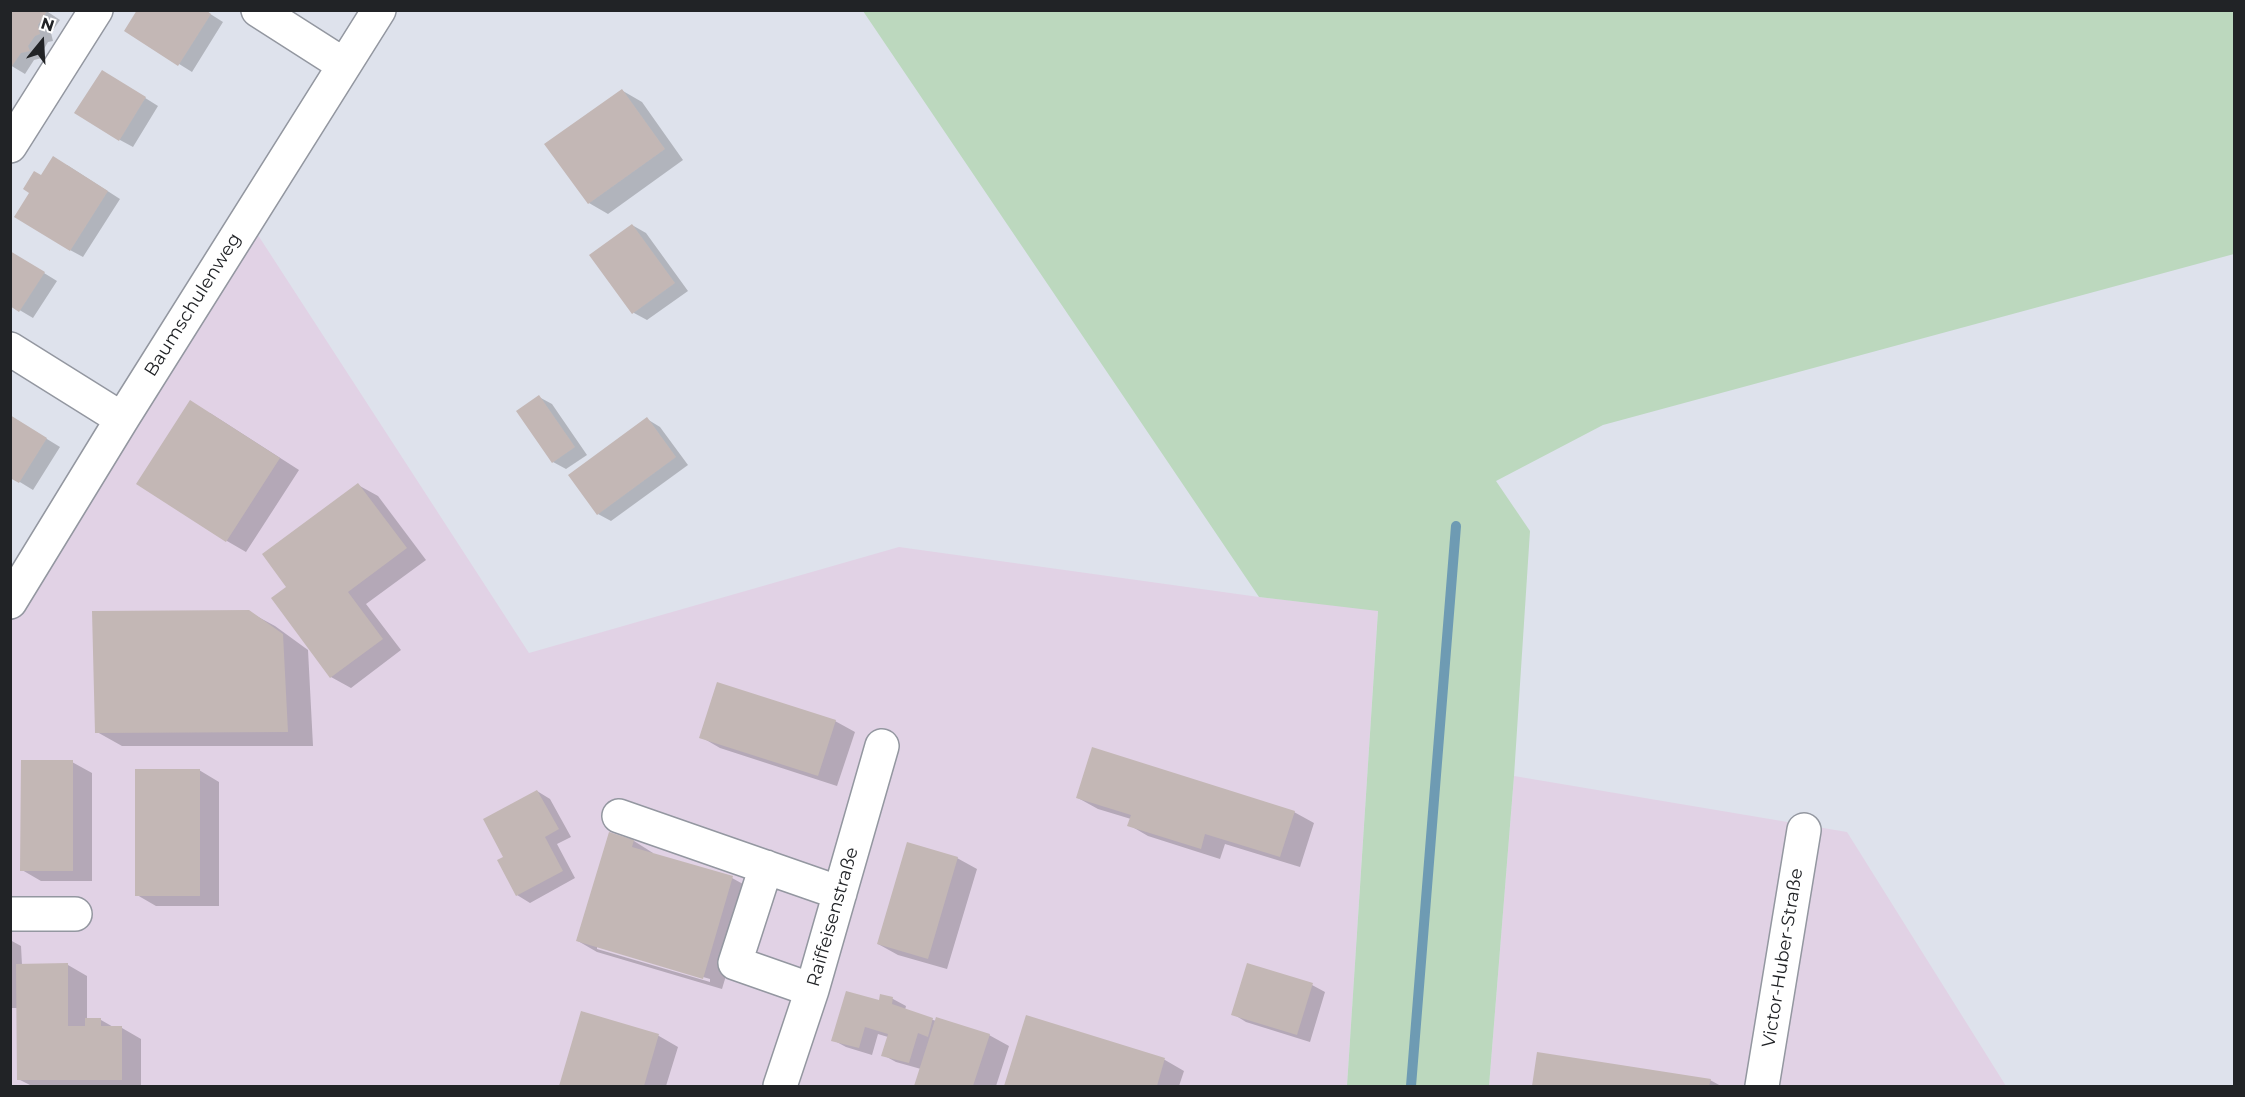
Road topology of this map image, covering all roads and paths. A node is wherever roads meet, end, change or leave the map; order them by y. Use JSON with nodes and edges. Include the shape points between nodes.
{"nodes":[{"id":1,"x":96,"y":10,"type":"edge"},
{"id":2,"x":258,"y":10,"type":"edge"},
{"id":3,"x":379,"y":10,"type":"edge"},
{"id":4,"x":344,"y":65,"type":"junction"},
{"id":5,"x":10,"y":146,"type":"edge"},
{"id":6,"x":10,"y":349,"type":"edge"},
{"id":7,"x":122,"y":419,"type":"junction"},
{"id":8,"x":10,"y":602,"type":"edge"},
{"id":9,"x":882,"y":746,"type":"dead end"},
{"id":10,"x":619,"y":816,"type":"dead end"},
{"id":11,"x":1804,"y":830,"type":"dead end"},
{"id":12,"x":766,"y":867,"type":"junction"},
{"id":13,"x":840,"y":893,"type":"junction"},
{"id":14,"x":10,"y":914,"type":"edge"},
{"id":15,"x":75,"y":914,"type":"dead end"},
{"id":16,"x":812,"y":990,"type":"junction"},
{"id":17,"x":780,"y":1086,"type":"edge"},
{"id":18,"x":1762,"y":1086,"type":"edge"}],
"edges":[{"from":1,"to":5,"type":"street"},
{"from":2,"to":4,"type":"street"},
{"from":3,"to":4,"type":"street","name":"Baumschulenweg"},
{"from":4,"to":7,"type":"street","name":"Baumschulenweg"},
{"from":6,"to":7,"type":"street"},
{"from":7,"to":8,"type":"street","name":"Baumschulenweg"},
{"from":9,"to":13,"type":"street","name":"Raiffeisenstraße"},
{"from":10,"to":12,"type":"street"},
{"from":11,"to":18,"type":"street","name":"Victor-Huber-Straße"},
{"from":12,"to":13,"type":"street"},
{"from":12,"to":16,"type":"street","via":[[735,963]]},
{"from":13,"to":16,"type":"street","name":"Raiffeisenstraße"},
{"from":14,"to":15,"type":"street"},
{"from":16,"to":17,"type":"street","name":"Raiffeisenstraße"}]}
